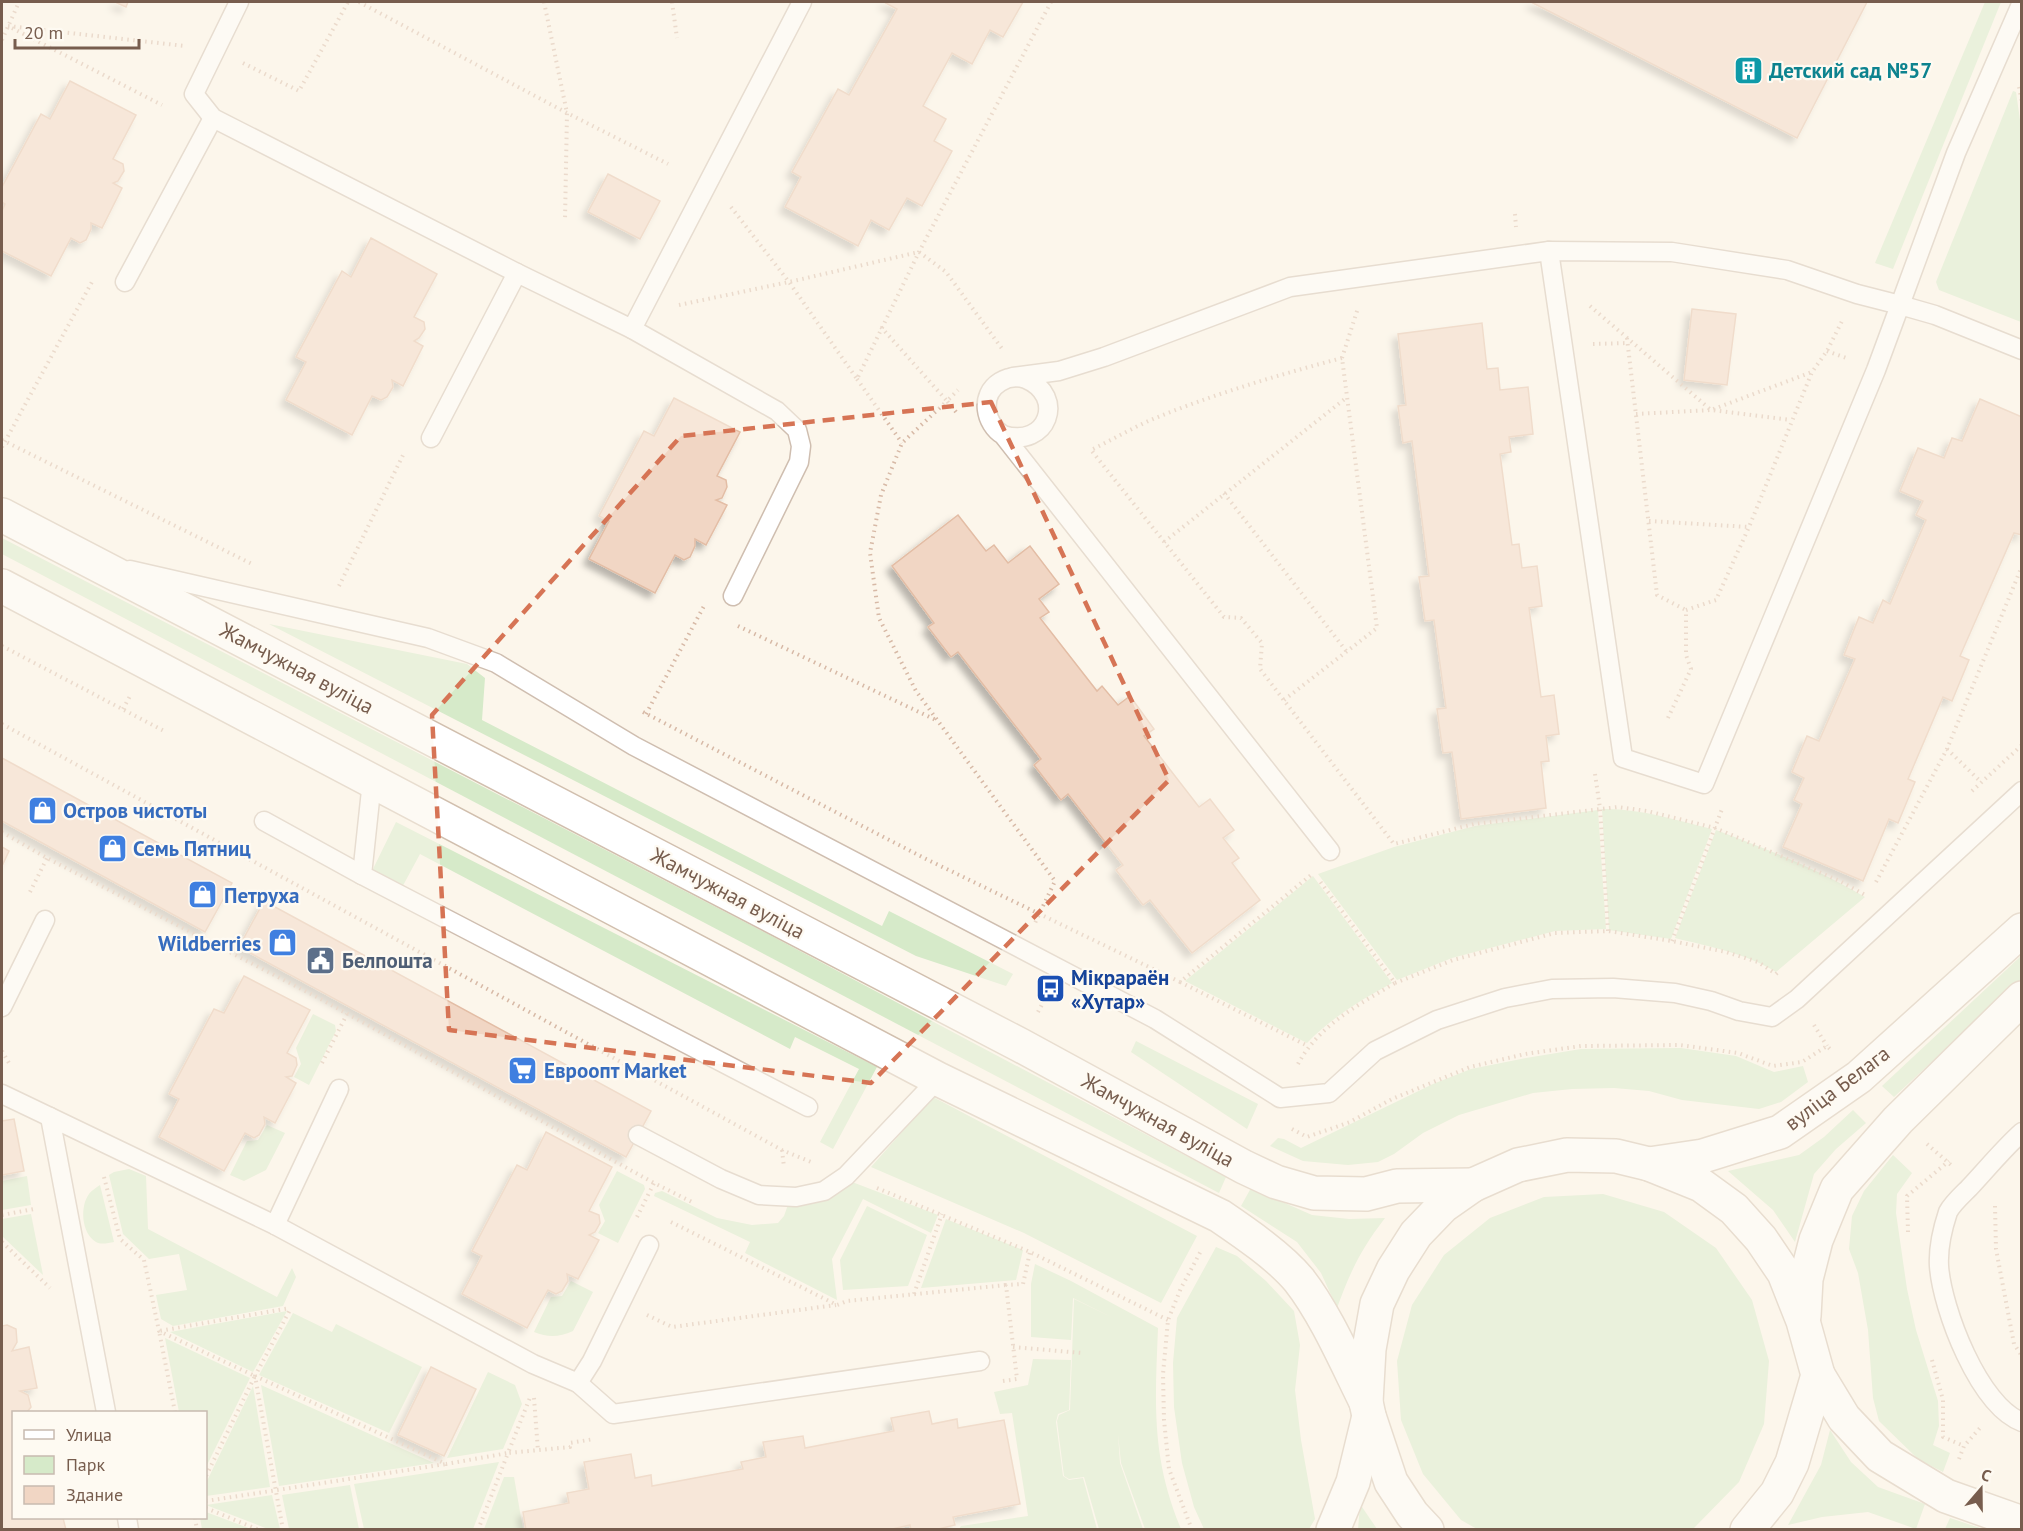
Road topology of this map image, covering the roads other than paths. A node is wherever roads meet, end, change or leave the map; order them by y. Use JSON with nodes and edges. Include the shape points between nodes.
{"nodes":[{"id":1,"x":239,"y":2,"type":"edge"},
{"id":2,"x":802,"y":2,"type":"edge"},
{"id":3,"x":2022,"y":2,"type":"edge"},
{"id":4,"x":213,"y":118,"type":"junction"},
{"id":5,"x":1549,"y":251,"type":"junction"},
{"id":6,"x":518,"y":273,"type":"junction"},
{"id":7,"x":125,"y":282,"type":"dead end"},
{"id":8,"x":1900,"y":306,"type":"junction"},
{"id":9,"x":632,"y":329,"type":"junction"},
{"id":10,"x":2022,"y":350,"type":"edge"},
{"id":11,"x":1013,"y":377,"type":"junction"},
{"id":12,"x":1003,"y":435,"type":"junction"},
{"id":13,"x":431,"y":438,"type":"dead end"},
{"id":14,"x":2,"y":515,"type":"edge"},
{"id":15,"x":91,"y":561,"type":"junction"},
{"id":16,"x":2,"y":586,"type":"edge"},
{"id":17,"x":733,"y":596,"type":"road end"},
{"id":18,"x":372,"y":781,"type":"junction"},
{"id":19,"x":2022,"y":791,"type":"edge"},
{"id":20,"x":264,"y":821,"type":"dead end"},
{"id":21,"x":1330,"y":851,"type":"dead end"},
{"id":22,"x":362,"y":875,"type":"junction"},
{"id":23,"x":45,"y":920,"type":"dead end"},
{"id":24,"x":2022,"y":930,"type":"edge"},
{"id":25,"x":2022,"y":998,"type":"edge"},
{"id":26,"x":2,"y":1007,"type":"edge"},
{"id":27,"x":938,"y":1079,"type":"junction"},
{"id":28,"x":339,"y":1089,"type":"dead end"},
{"id":29,"x":2,"y":1094,"type":"edge"},
{"id":30,"x":808,"y":1107,"type":"dead end"},
{"id":31,"x":50,"y":1117,"type":"junction"},
{"id":32,"x":2022,"y":1132,"type":"edge"},
{"id":33,"x":638,"y":1135,"type":"dead end"},
{"id":34,"x":1649,"y":1164,"type":"junction"},
{"id":35,"x":1473,"y":1185,"type":"junction"},
{"id":36,"x":275,"y":1225,"type":"junction"},
{"id":37,"x":650,"y":1245,"type":"dead end"},
{"id":38,"x":1803,"y":1320,"type":"junction"},
{"id":39,"x":980,"y":1361,"type":"dead end"},
{"id":40,"x":1818,"y":1375,"type":"junction"},
{"id":41,"x":578,"y":1383,"type":"junction"},
{"id":42,"x":1367,"y":1409,"type":"junction"},
{"id":43,"x":106,"y":1411,"type":"edge"},
{"id":44,"x":2022,"y":1422,"type":"edge"},
{"id":45,"x":2022,"y":1523,"type":"edge"},
{"id":46,"x":1333,"y":1530,"type":"edge"},
{"id":47,"x":1427,"y":1530,"type":"edge"},
{"id":48,"x":1748,"y":1530,"type":"edge"}],
"edges":[{"from":1,"to":4,"type":"lane","via":[[194,94]]},
{"from":2,"to":9,"type":"lane"},
{"from":3,"to":8,"type":"lane","via":[[1956,153]]},
{"from":4,"to":6,"type":"lane"},
{"from":4,"to":7,"type":"lane"},
{"from":5,"to":8,"type":"lane","via":[[1672,252],[1775,268]]},
{"from":5,"to":8,"type":"lane","via":[[1623,758],[1704,784]]},
{"from":5,"to":11,"type":"lane","via":[[1290,287],[1082,364]]},
{"from":6,"to":9,"type":"lane"},
{"from":6,"to":13,"type":"lane"},
{"from":8,"to":10,"type":"lane","via":[[1935,315]]},
{"from":9,"to":17,"type":"lane","via":[[777,411],[797,430],[799,462]]},
{"from":11,"to":12,"type":"lane","via":[[994,387],[986,402],[988,419]]},
{"from":11,"to":12,"type":"lane","via":[[1035,383],[1047,400],[1048,410],[1034,434],[1014,439]]},
{"from":12,"to":21,"type":"lane"},
{"from":14,"to":15,"type":"main road","name":"Жамчужная вуліца"},
{"from":15,"to":19,"type":"lane","via":[[428,638],[496,663],[634,746],[1155,1019],[1280,1098],[1329,1092],[1375,1051],[1437,1020],[1552,988],[1675,993],[1772,1017],[1797,999]]},
{"from":15,"to":35,"type":"main road","name":"Жамчужная вуліца","via":[[1276,1182],[1314,1192],[1366,1194],[1397,1186]]},
{"from":16,"to":18,"type":"main road"},
{"from":18,"to":22,"type":"lane"},
{"from":18,"to":27,"type":"main road"},
{"from":20,"to":22,"type":"lane"},
{"from":22,"to":30,"type":"lane"},
{"from":23,"to":26,"type":"lane"},
{"from":24,"to":34,"type":"main road","name":"вуліца Белага","via":[[1859,1077],[1780,1132],[1703,1156]]},
{"from":25,"to":38,"type":"main road","via":[[1898,1119],[1837,1188],[1816,1240],[1806,1279]]},
{"from":27,"to":33,"type":"lane","via":[[846,1176],[824,1191],[796,1197],[759,1195]]},
{"from":27,"to":42,"type":"main road","via":[[1220,1216],[1257,1242],[1298,1280],[1328,1327]]},
{"from":28,"to":36,"type":"lane"},
{"from":29,"to":31,"type":"lane"},
{"from":31,"to":36,"type":"lane"},
{"from":31,"to":43,"type":"lane"},
{"from":32,"to":44,"type":"lane","via":[[1949,1209],[1940,1239],[1939,1266],[1956,1334],[1974,1373],[2000,1406]]},
{"from":34,"to":35,"type":"main road","via":[[1616,1156],[1567,1155],[1518,1165]]},
{"from":34,"to":38,"type":"main road","via":[[1701,1185],[1734,1209],[1784,1273]]},
{"from":35,"to":42,"type":"main road","via":[[1443,1206],[1416,1234],[1393,1270],[1377,1304],[1369,1349]]},
{"from":36,"to":41,"type":"lane","via":[[533,1364]]},
{"from":37,"to":41,"type":"lane"},
{"from":38,"to":40,"type":"main road"},
{"from":39,"to":41,"type":"lane","via":[[613,1414]]},
{"from":40,"to":45,"type":"main road","via":[[1844,1418],[1880,1456],[1946,1496]]},
{"from":40,"to":48,"type":"main road","via":[[1792,1464],[1777,1493]]},
{"from":42,"to":46,"type":"main road","via":[[1353,1482]]},
{"from":42,"to":47,"type":"main road","via":[[1391,1482]]}]}
